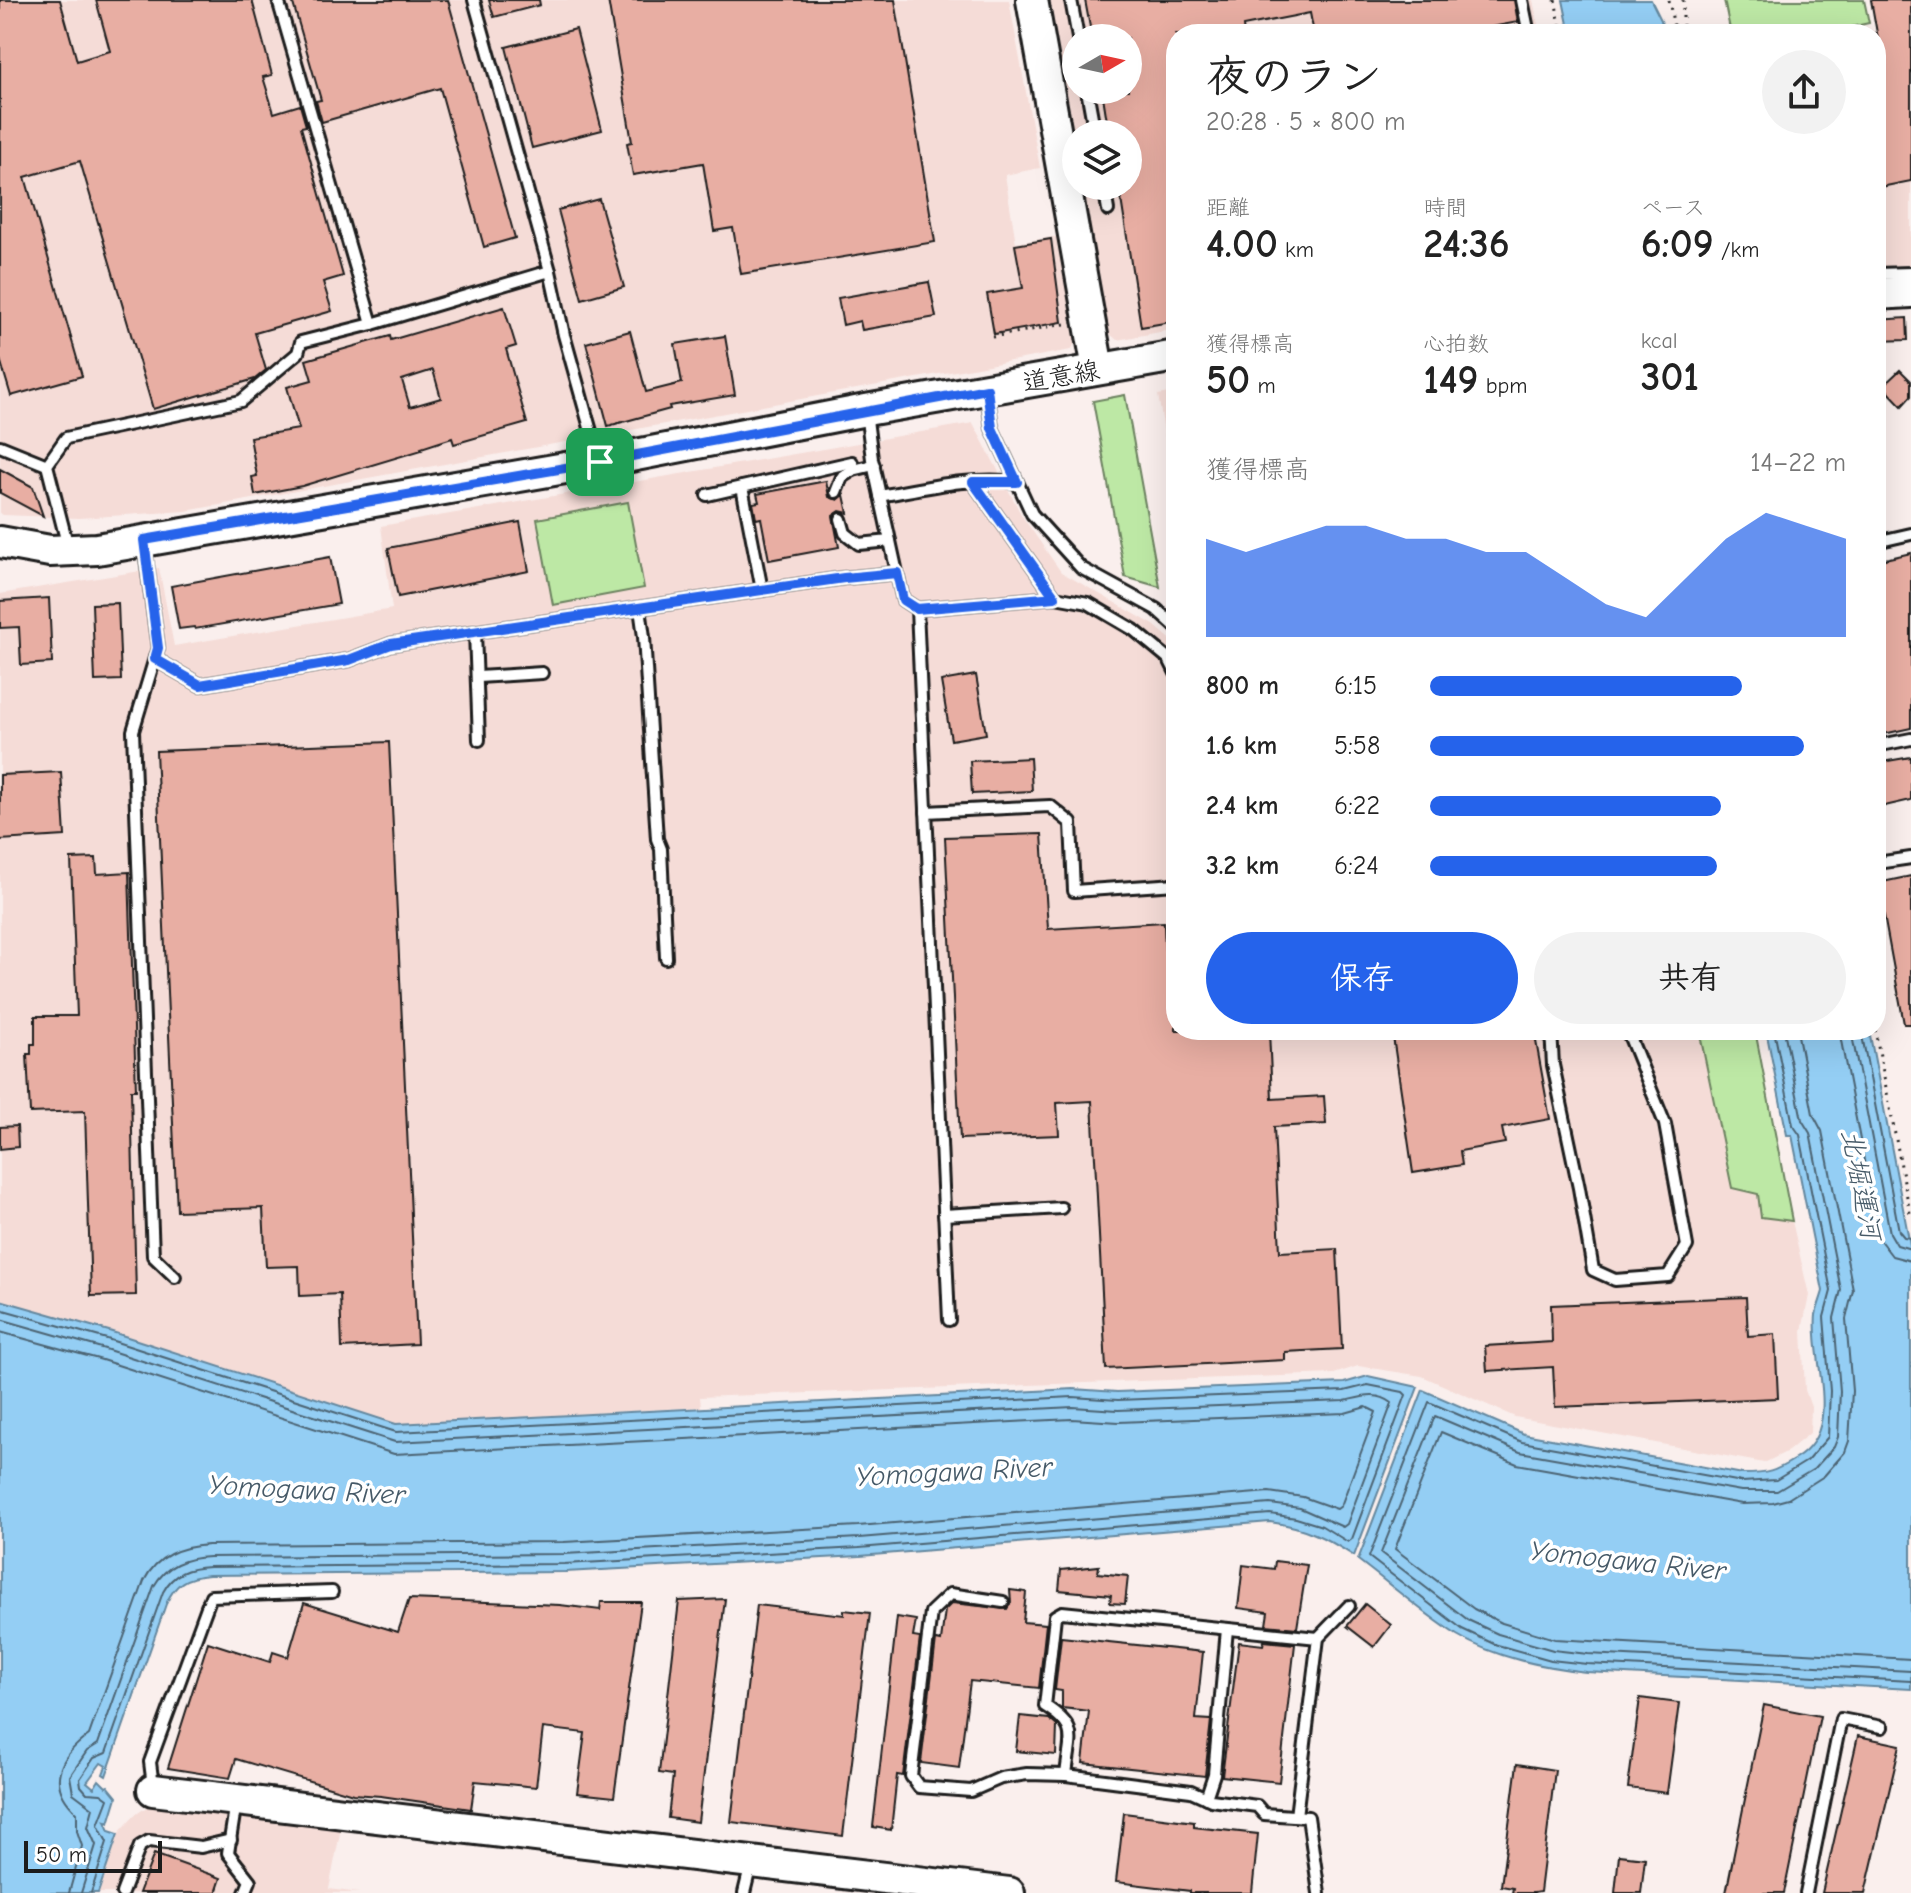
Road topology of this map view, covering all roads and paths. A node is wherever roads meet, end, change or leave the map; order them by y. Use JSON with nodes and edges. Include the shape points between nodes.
{"nodes":[{"id":1,"x":278,"y":0,"type":"edge"},
{"id":2,"x":474,"y":0,"type":"edge"},
{"id":3,"x":1032,"y":0,"type":"edge"},
{"id":4,"x":1071,"y":0,"type":"edge"},
{"id":5,"x":1522,"y":0,"type":"edge"},
{"id":6,"x":1555,"y":0,"type":"edge"},
{"id":7,"x":1669,"y":0,"type":"edge"},
{"id":8,"x":1683,"y":0,"type":"edge"},
{"id":9,"x":1075,"y":24,"type":"edge"},
{"id":10,"x":1527,"y":24,"type":"edge"},
{"id":11,"x":1560,"y":24,"type":"edge"},
{"id":12,"x":1673,"y":24,"type":"edge"},
{"id":13,"x":1683,"y":24,"type":"edge"},
{"id":14,"x":1106,"y":200,"type":"edge"},
{"id":15,"x":1108,"y":210,"type":"dead end"},
{"id":16,"x":550,"y":271,"type":"junction"},
{"id":17,"x":1911,"y":273,"type":"edge"},
{"id":18,"x":1886,"y":274,"type":"edge"},
{"id":19,"x":1911,"y":292,"type":"edge"},
{"id":20,"x":1886,"y":293,"type":"edge"},
{"id":21,"x":1071,"y":323,"type":"dead end"},
{"id":22,"x":372,"y":324,"type":"junction"},
{"id":23,"x":992,"y":337,"type":"dead end"},
{"id":24,"x":1166,"y":358,"type":"edge"},
{"id":25,"x":1098,"y":369,"type":"junction"},
{"id":26,"x":987,"y":389,"type":"junction"},
{"id":27,"x":866,"y":410,"type":"junction"},
{"id":28,"x":0,"y":446,"type":"edge"},
{"id":29,"x":600,"y":462,"type":"junction"},
{"id":30,"x":47,"y":465,"type":"junction"},
{"id":31,"x":874,"y":465,"type":"junction"},
{"id":32,"x":853,"y":470,"type":"junction"},
{"id":33,"x":973,"y":482,"type":"junction"},
{"id":34,"x":1017,"y":482,"type":"junction"},
{"id":35,"x":742,"y":487,"type":"junction"},
{"id":36,"x":836,"y":492,"type":"dead end"},
{"id":37,"x":707,"y":495,"type":"dead end"},
{"id":38,"x":880,"y":496,"type":"junction"},
{"id":39,"x":841,"y":519,"type":"dead end"},
{"id":40,"x":1911,"y":534,"type":"edge"},
{"id":41,"x":144,"y":540,"type":"junction"},
{"id":42,"x":1886,"y":540,"type":"edge"},
{"id":43,"x":890,"y":541,"type":"junction"},
{"id":44,"x":0,"y":542,"type":"edge"},
{"id":45,"x":68,"y":551,"type":"junction"},
{"id":46,"x":897,"y":573,"type":"junction"},
{"id":47,"x":762,"y":590,"type":"junction"},
{"id":48,"x":1055,"y":597,"type":"junction"},
{"id":49,"x":640,"y":608,"type":"junction"},
{"id":50,"x":917,"y":609,"type":"junction"},
{"id":51,"x":1166,"y":618,"type":"edge"},
{"id":52,"x":475,"y":632,"type":"junction"},
{"id":53,"x":1166,"y":657,"type":"edge"},
{"id":54,"x":155,"y":659,"type":"junction"},
{"id":55,"x":542,"y":673,"type":"dead end"},
{"id":56,"x":478,"y":677,"type":"junction"},
{"id":57,"x":1911,"y":739,"type":"edge"},
{"id":58,"x":479,"y":740,"type":"dead end"},
{"id":59,"x":1886,"y":744,"type":"edge"},
{"id":60,"x":926,"y":812,"type":"junction"},
{"id":61,"x":1911,"y":858,"type":"edge"},
{"id":62,"x":1886,"y":862,"type":"edge"},
{"id":63,"x":1166,"y":885,"type":"edge"},
{"id":64,"x":666,"y":958,"type":"dead end"},
{"id":65,"x":1552,"y":1040,"type":"edge"},
{"id":66,"x":1631,"y":1040,"type":"edge"},
{"id":67,"x":1877,"y":1040,"type":"edge"},
{"id":68,"x":1061,"y":1208,"type":"dead end"},
{"id":69,"x":944,"y":1215,"type":"junction"},
{"id":70,"x":1911,"y":1218,"type":"edge"},
{"id":71,"x":175,"y":1277,"type":"dead end"},
{"id":72,"x":949,"y":1320,"type":"dead end"},
{"id":73,"x":332,"y":1592,"type":"dead end"},
{"id":74,"x":1003,"y":1602,"type":"dead end"},
{"id":75,"x":1349,"y":1606,"type":"dead end"},
{"id":76,"x":1227,"y":1629,"type":"junction"},
{"id":77,"x":1318,"y":1638,"type":"junction"},
{"id":78,"x":1882,"y":1727,"type":"dead end"},
{"id":79,"x":1066,"y":1775,"type":"junction"},
{"id":80,"x":153,"y":1790,"type":"joint"},
{"id":81,"x":1206,"y":1798,"type":"junction"},
{"id":82,"x":237,"y":1800,"type":"junction"},
{"id":83,"x":1296,"y":1816,"type":"junction"},
{"id":84,"x":231,"y":1840,"type":"junction"},
{"id":85,"x":751,"y":1862,"type":"junction"},
{"id":86,"x":122,"y":1893,"type":"edge"},
{"id":87,"x":245,"y":1893,"type":"edge"},
{"id":88,"x":744,"y":1893,"type":"edge"},
{"id":89,"x":1009,"y":1893,"type":"edge"},
{"id":90,"x":1319,"y":1893,"type":"edge"},
{"id":91,"x":1806,"y":1893,"type":"edge"}],
"edges":[{"from":1,"to":22,"type":"lane"},
{"from":2,"to":16,"type":"lane"},
{"from":3,"to":25,"type":"street"},
{"from":4,"to":9,"type":"lane"},
{"from":5,"to":10,"type":"lane"},
{"from":6,"to":11,"type":"path"},
{"from":7,"to":12,"type":"path"},
{"from":8,"to":13,"type":"path"},
{"from":14,"to":15,"type":"lane"},
{"from":16,"to":22,"type":"lane"},
{"from":16,"to":29,"type":"lane"},
{"from":17,"to":18,"type":"lane"},
{"from":19,"to":20,"type":"street"},
{"from":21,"to":23,"type":"path"},
{"from":22,"to":30,"type":"lane","via":[[301,342],[298,353],[241,401],[66,438]]},
{"from":24,"to":25,"type":"street","name":"道意線"},
{"from":25,"to":26,"type":"street","name":"道意線"},
{"from":26,"to":27,"type":"street","name":"道意線"},
{"from":26,"to":34,"type":"lane","via":[[992,428]]},
{"from":27,"to":29,"type":"street","name":"道意線"},
{"from":27,"to":31,"type":"lane"},
{"from":28,"to":30,"type":"lane"},
{"from":29,"to":41,"type":"street","name":"道意線"},
{"from":30,"to":45,"type":"lane"},
{"from":31,"to":32,"type":"lane"},
{"from":31,"to":38,"type":"lane"},
{"from":32,"to":35,"type":"lane","via":[[852,462]]},
{"from":32,"to":36,"type":"lane","via":[[842,477]]},
{"from":33,"to":34,"type":"lane"},
{"from":33,"to":38,"type":"lane"},
{"from":33,"to":48,"type":"lane"},
{"from":34,"to":51,"type":"lane","via":[[1032,514],[1081,568]]},
{"from":35,"to":37,"type":"lane"},
{"from":35,"to":47,"type":"lane"},
{"from":38,"to":43,"type":"lane"},
{"from":39,"to":43,"type":"lane","via":[[845,533],[859,544]]},
{"from":40,"to":42,"type":"lane"},
{"from":41,"to":45,"type":"street","name":"道意線"},
{"from":41,"to":54,"type":"lane"},
{"from":43,"to":46,"type":"lane"},
{"from":44,"to":45,"type":"street","name":"道意線"},
{"from":46,"to":47,"type":"lane"},
{"from":46,"to":50,"type":"lane","via":[[903,600]]},
{"from":47,"to":49,"type":"lane"},
{"from":48,"to":50,"type":"lane"},
{"from":48,"to":53,"type":"lane","via":[[1088,603]]},
{"from":49,"to":52,"type":"lane"},
{"from":49,"to":64,"type":"lane"},
{"from":50,"to":60,"type":"lane"},
{"from":52,"to":54,"type":"lane","via":[[391,644],[349,660],[200,685]]},
{"from":52,"to":56,"type":"lane"},
{"from":54,"to":71,"type":"lane","via":[[133,731],[153,1256]]},
{"from":55,"to":56,"type":"lane"},
{"from":56,"to":58,"type":"lane"},
{"from":57,"to":59,"type":"lane"},
{"from":60,"to":63,"type":"lane","via":[[1050,806],[1071,823],[1074,891]]},
{"from":60,"to":69,"type":"lane"},
{"from":61,"to":62,"type":"lane"},
{"from":65,"to":66,"type":"lane","via":[[1593,1270],[1615,1280],[1668,1276],[1687,1246],[1665,1124]]},
{"from":67,"to":70,"type":"path"},
{"from":68,"to":69,"type":"lane"},
{"from":69,"to":72,"type":"lane"},
{"from":73,"to":80,"type":"lane","via":[[211,1596],[150,1762]]},
{"from":74,"to":79,"type":"lane","via":[[950,1594],[931,1612],[911,1776],[919,1787],[971,1791],[1001,1778]]},
{"from":75,"to":77,"type":"lane"},
{"from":76,"to":77,"type":"lane"},
{"from":76,"to":79,"type":"lane","via":[[1062,1612],[1055,1616],[1045,1706],[1071,1729]]},
{"from":76,"to":81,"type":"lane","via":[[1214,1774]]},
{"from":77,"to":83,"type":"lane"},
{"from":78,"to":91,"type":"lane","via":[[1841,1719]]},
{"from":79,"to":81,"type":"lane","via":[[1191,1791]]},
{"from":80,"to":82,"type":"street"},
{"from":81,"to":83,"type":"lane","via":[[1257,1806],[1264,1814]]},
{"from":82,"to":84,"type":"lane"},
{"from":82,"to":85,"type":"street"},
{"from":83,"to":90,"type":"lane","via":[[1308,1817]]},
{"from":84,"to":86,"type":"lane","via":[[201,1847],[149,1841],[140,1846]]},
{"from":84,"to":87,"type":"lane","via":[[228,1853],[250,1881]]},
{"from":85,"to":88,"type":"lane"},
{"from":85,"to":89,"type":"street"}]}
